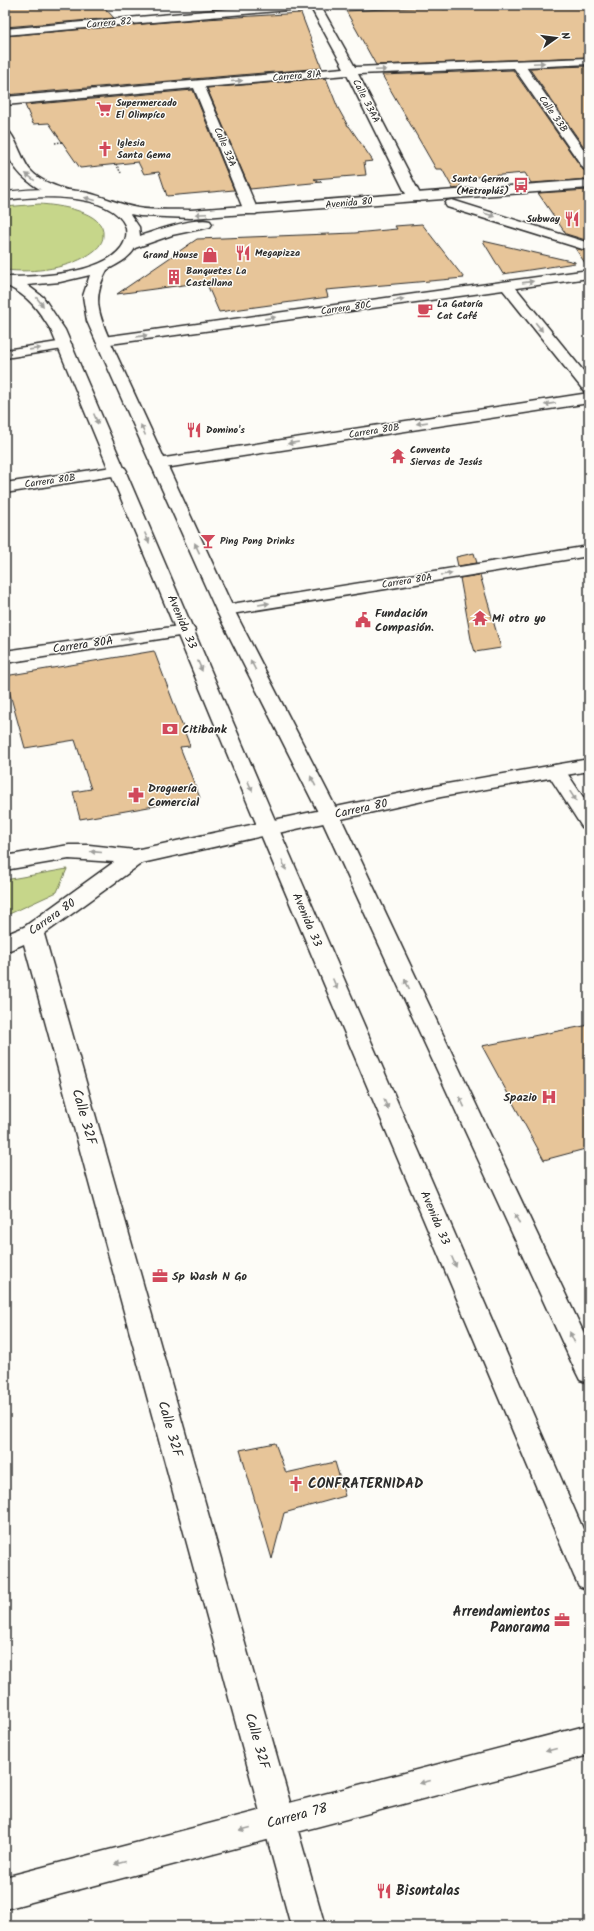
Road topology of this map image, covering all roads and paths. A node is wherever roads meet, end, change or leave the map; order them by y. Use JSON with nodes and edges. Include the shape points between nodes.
{"nodes":[{"id":1,"x":310,"y":5,"type":"edge"},
{"id":2,"x":315,"y":5,"type":"edge"},
{"id":3,"x":5,"y":32,"type":"edge"},
{"id":4,"x":589,"y":61,"type":"edge"},
{"id":5,"x":517,"y":63,"type":"junction"},
{"id":6,"x":351,"y":71,"type":"junction"},
{"id":7,"x":198,"y":84,"type":"junction"},
{"id":8,"x":5,"y":101,"type":"edge"},
{"id":9,"x":5,"y":134,"type":"edge"},
{"id":10,"x":62,"y":142,"type":"dead end"},
{"id":11,"x":54,"y":143,"type":"dead end"},
{"id":12,"x":116,"y":164,"type":"dead end"},
{"id":13,"x":589,"y":166,"type":"edge"},
{"id":14,"x":121,"y":174,"type":"dead end"},
{"id":15,"x":589,"y":184,"type":"edge"},
{"id":16,"x":589,"y":193,"type":"edge"},
{"id":17,"x":65,"y":194,"type":"junction"},
{"id":18,"x":5,"y":196,"type":"edge"},
{"id":19,"x":415,"y":198,"type":"junction"},
{"id":20,"x":452,"y":204,"type":"junction"},
{"id":21,"x":109,"y":205,"type":"junction"},
{"id":22,"x":251,"y":211,"type":"junction"},
{"id":23,"x":130,"y":245,"type":"junction"},
{"id":24,"x":589,"y":247,"type":"edge"},
{"id":25,"x":101,"y":267,"type":"junction"},
{"id":26,"x":589,"y":274,"type":"edge"},
{"id":27,"x":6,"y":281,"type":"edge"},
{"id":28,"x":506,"y":285,"type":"junction"},
{"id":29,"x":103,"y":341,"type":"junction"},
{"id":30,"x":65,"y":346,"type":"junction"},
{"id":31,"x":5,"y":354,"type":"edge"},
{"id":32,"x":589,"y":388,"type":"edge"},
{"id":33,"x":589,"y":398,"type":"edge"},
{"id":34,"x":158,"y":464,"type":"junction"},
{"id":35,"x":119,"y":471,"type":"junction"},
{"id":36,"x":5,"y":488,"type":"edge"},
{"id":37,"x":589,"y":551,"type":"edge"},
{"id":38,"x":225,"y":610,"type":"junction"},
{"id":39,"x":186,"y":630,"type":"junction"},
{"id":40,"x":5,"y":657,"type":"edge"},
{"id":41,"x":589,"y":765,"type":"edge"},
{"id":42,"x":556,"y":771,"type":"junction"},
{"id":43,"x":330,"y":816,"type":"junction"},
{"id":44,"x":589,"y":822,"type":"edge"},
{"id":45,"x":269,"y":828,"type":"junction"},
{"id":46,"x":135,"y":857,"type":"junction"},
{"id":47,"x":5,"y":863,"type":"edge"},
{"id":48,"x":32,"y":932,"type":"junction"},
{"id":49,"x":5,"y":944,"type":"edge"},
{"id":50,"x":589,"y":1372,"type":"edge"},
{"id":51,"x":589,"y":1576,"type":"edge"},
{"id":52,"x":589,"y":1740,"type":"edge"},
{"id":53,"x":279,"y":1820,"type":"junction"},
{"id":54,"x":5,"y":1893,"type":"edge"},
{"id":55,"x":308,"y":1926,"type":"edge"}],
"edges":[{"from":1,"to":3,"type":"street","name":"Carrera 82"},
{"from":2,"to":6,"type":"street","name":"Calle 33AA"},
{"from":5,"to":4,"type":"street","name":"Carrera 81A","one_way":true},
{"from":6,"to":5,"type":"street","name":"Carrera 81A","one_way":true},
{"from":5,"to":13,"type":"street","name":"Calle 33B"},
{"from":7,"to":6,"type":"street","name":"Carrera 81A","one_way":true},
{"from":6,"to":19,"type":"street","name":"Calle 33AA"},
{"from":7,"to":8,"type":"street","name":"Carrera 81A"},
{"from":7,"to":22,"type":"street","name":"Calle 33A"},
{"from":17,"to":9,"type":"street","one_way":true,"via":[[47,188],[25,175]]},
{"from":10,"to":11,"type":"path"},
{"from":12,"to":14,"type":"path"},
{"from":15,"to":19,"type":"street","name":"Avenida 80"},
{"from":16,"to":20,"type":"street","name":"Avenida 80"},
{"from":17,"to":18,"type":"street","via":[[39,192]]},
{"from":21,"to":17,"type":"street","one_way":true},
{"from":19,"to":22,"type":"street","name":"Avenida 80"},
{"from":20,"to":23,"type":"street","name":"Avenida 80","via":[[210,223],[168,232]]},
{"from":20,"to":24,"type":"street","one_way":true},
{"from":22,"to":21,"type":"street","name":"Avenida 80","one_way":true,"via":[[162,214]]},
{"from":21,"to":23,"type":"street","via":[[123,214],[132,225],[133,237]]},
{"from":23,"to":25,"type":"street","via":[[117,258]]},
{"from":25,"to":27,"type":"street","via":[[57,279],[33,282]]},
{"from":25,"to":29,"type":"street","via":[[92,283],[89,300]]},
{"from":28,"to":26,"type":"street","name":"Carrera 80C","one_way":true},
{"from":27,"to":30,"type":"street","name":"Avenida 33","one_way":true,"via":[[26,289],[39,299]]},
{"from":29,"to":28,"type":"street","name":"Carrera 80C","one_way":true},
{"from":28,"to":32,"type":"street","one_way":true},
{"from":34,"to":29,"type":"street","one_way":true},
{"from":31,"to":30,"type":"street","one_way":true},
{"from":30,"to":35,"type":"street","name":"Avenida 33","one_way":true},
{"from":33,"to":34,"type":"street","name":"Carrera 80B","one_way":true},
{"from":38,"to":34,"type":"street","one_way":true},
{"from":35,"to":36,"type":"street","name":"Carrera 80B"},
{"from":35,"to":39,"type":"street","name":"Avenida 33","one_way":true},
{"from":38,"to":37,"type":"street","name":"Carrera 80A","one_way":true},
{"from":43,"to":38,"type":"street","one_way":true},
{"from":40,"to":39,"type":"street","name":"Carrera 80A","one_way":true},
{"from":39,"to":45,"type":"street","name":"Avenida 33","one_way":true},
{"from":41,"to":42,"type":"street","name":"Carrera 80"},
{"from":42,"to":43,"type":"street","name":"Carrera 80","via":[[441,791]]},
{"from":42,"to":44,"type":"street","one_way":true},
{"from":43,"to":45,"type":"street","name":"Carrera 80"},
{"from":50,"to":43,"type":"street","one_way":true},
{"from":45,"to":46,"type":"street","name":"Carrera 80"},
{"from":45,"to":51,"type":"street","name":"Avenida 33","one_way":true},
{"from":46,"to":47,"type":"street","name":"Carrera 80","one_way":true,"via":[[69,852]]},
{"from":46,"to":48,"type":"street","name":"Carrera 80"},
{"from":48,"to":49,"type":"street","name":"Carrera 80"},
{"from":48,"to":53,"type":"street","name":"Calle 32F"},
{"from":52,"to":53,"type":"street","name":"Carrera 78","one_way":true},
{"from":53,"to":54,"type":"street","name":"Carrera 78","one_way":true},
{"from":53,"to":55,"type":"street","name":"Calle 32F"}]}
